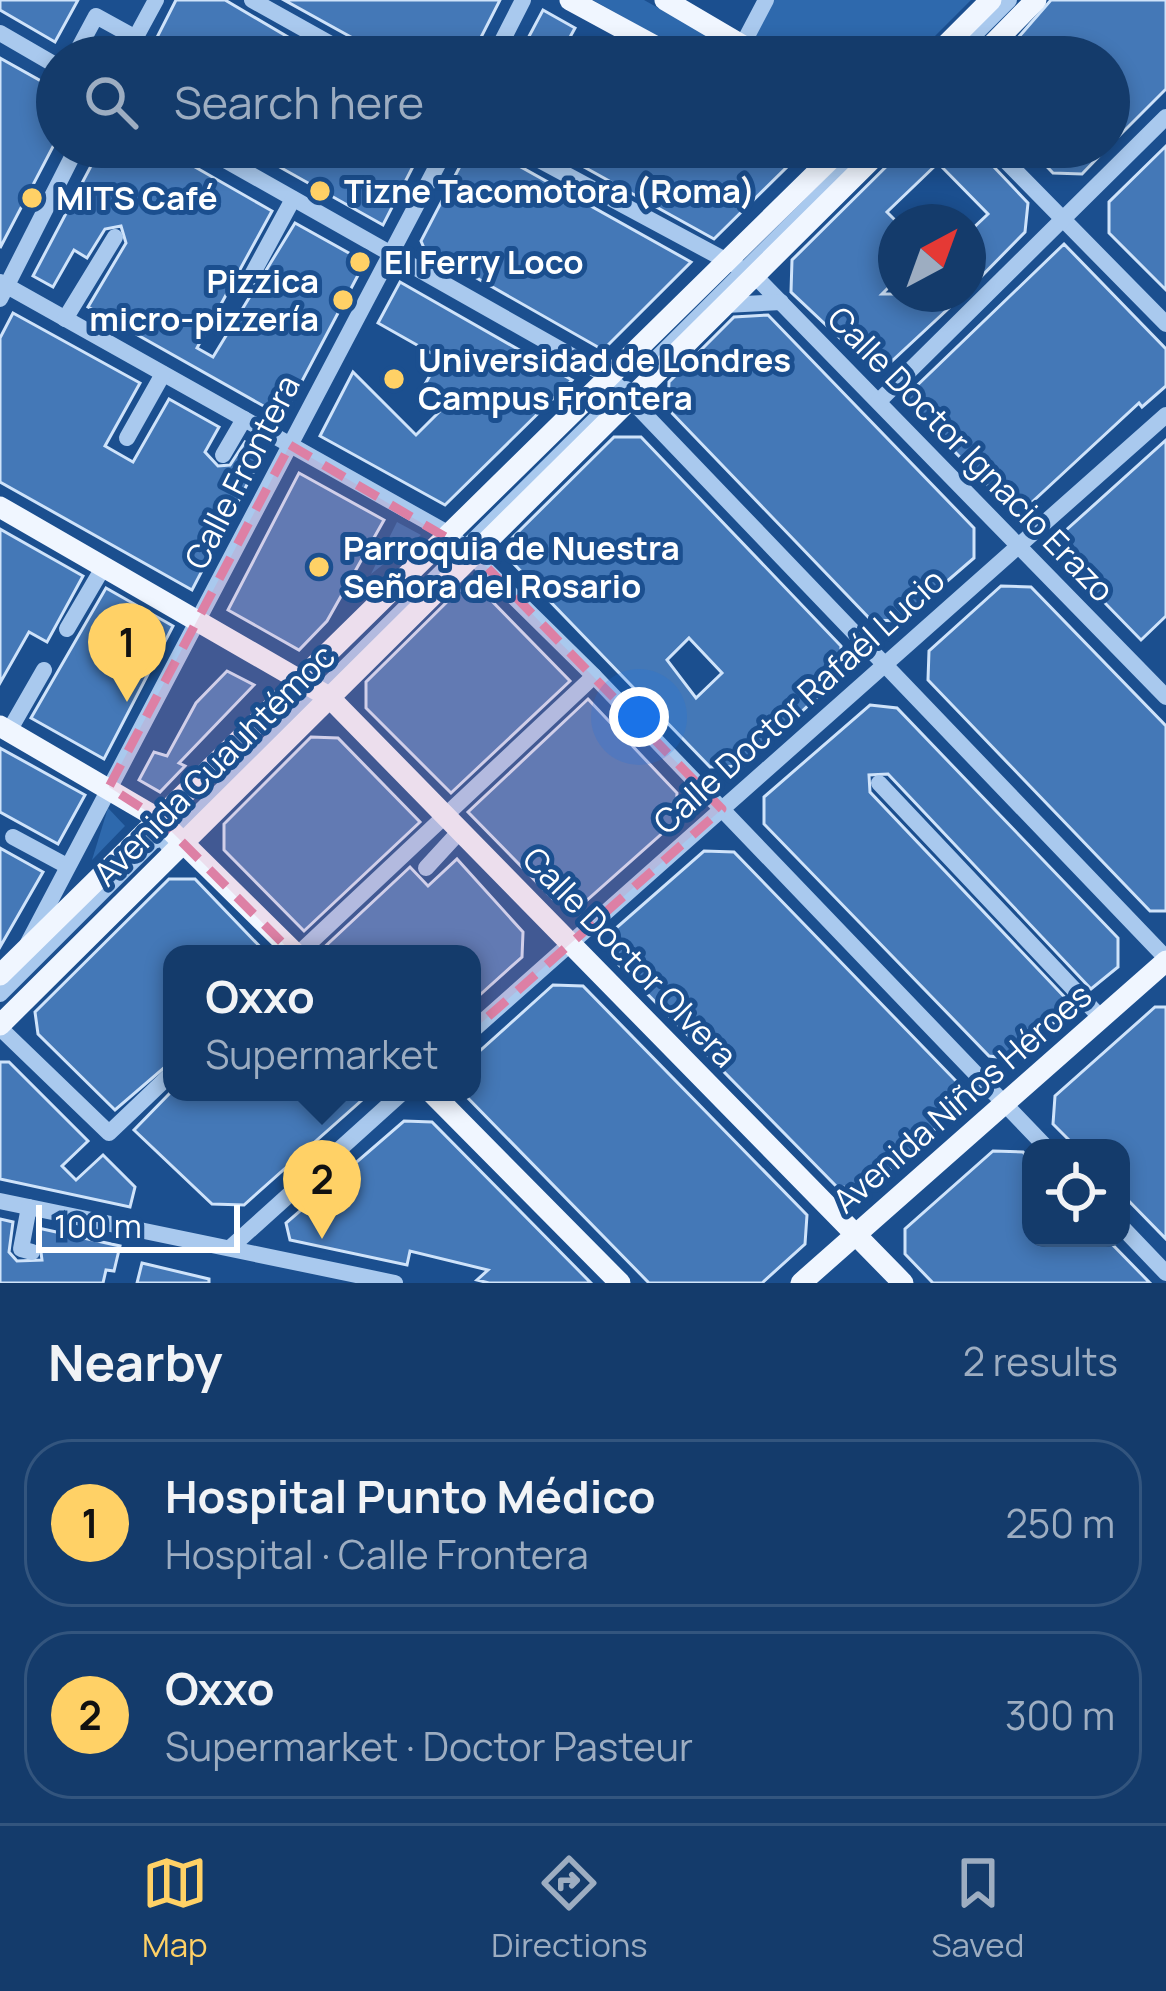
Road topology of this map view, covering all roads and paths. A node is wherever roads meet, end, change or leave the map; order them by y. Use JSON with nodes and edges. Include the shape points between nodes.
{"nodes":[{"id":1,"x":155,"y":0,"type":"edge"},
{"id":2,"x":252,"y":0,"type":"edge"},
{"id":3,"x":524,"y":0,"type":"edge"},
{"id":4,"x":570,"y":0,"type":"edge"},
{"id":5,"x":665,"y":0,"type":"edge"},
{"id":6,"x":766,"y":0,"type":"edge"},
{"id":7,"x":991,"y":0,"type":"edge"},
{"id":8,"x":1009,"y":0,"type":"edge"},
{"id":9,"x":1026,"y":0,"type":"edge"},
{"id":10,"x":1036,"y":0,"type":"edge"},
{"id":11,"x":0,"y":33,"type":"edge"},
{"id":12,"x":85,"y":36,"type":"edge"},
{"id":13,"x":132,"y":36,"type":"edge"},
{"id":14,"x":137,"y":36,"type":"edge"},
{"id":15,"x":316,"y":36,"type":"edge"},
{"id":16,"x":505,"y":36,"type":"edge"},
{"id":17,"x":636,"y":36,"type":"edge"},
{"id":18,"x":721,"y":36,"type":"edge"},
{"id":19,"x":753,"y":36,"type":"edge"},
{"id":20,"x":955,"y":36,"type":"edge"},
{"id":21,"x":973,"y":36,"type":"edge"},
{"id":22,"x":989,"y":36,"type":"edge"},
{"id":23,"x":1001,"y":36,"type":"edge"},
{"id":24,"x":36,"y":53,"type":"edge"},
{"id":25,"x":1166,"y":117,"type":"edge"},
{"id":26,"x":1130,"y":153,"type":"edge"},
{"id":27,"x":66,"y":168,"type":"edge"},
{"id":28,"x":239,"y":168,"type":"edge"},
{"id":29,"x":435,"y":168,"type":"edge"},
{"id":30,"x":554,"y":168,"type":"edge"},
{"id":31,"x":819,"y":168,"type":"edge"},
{"id":32,"x":846,"y":168,"type":"edge"},
{"id":33,"x":860,"y":168,"type":"edge"},
{"id":34,"x":1013,"y":168,"type":"edge"},
{"id":35,"x":1115,"y":168,"type":"edge"},
{"id":36,"x":293,"y":199,"type":"junction"},
{"id":37,"x":1064,"y":220,"type":"junction"},
{"id":38,"x":115,"y":237,"type":"dead end"},
{"id":39,"x":391,"y":251,"type":"junction"},
{"id":40,"x":741,"y":270,"type":"junction"},
{"id":41,"x":247,"y":284,"type":"dead end"},
{"id":42,"x":2,"y":289,"type":"edge"},
{"id":43,"x":782,"y":302,"type":"junction"},
{"id":44,"x":725,"y":305,"type":"junction"},
{"id":45,"x":65,"y":319,"type":"junction"},
{"id":46,"x":1166,"y":324,"type":"edge"},
{"id":47,"x":163,"y":374,"type":"junction"},
{"id":48,"x":621,"y":389,"type":"junction"},
{"id":49,"x":879,"y":400,"type":"junction"},
{"id":50,"x":1166,"y":415,"type":"edge"},
{"id":51,"x":244,"y":419,"type":"junction"},
{"id":52,"x":127,"y":438,"type":"dead end"},
{"id":53,"x":290,"y":445,"type":"junction"},
{"id":54,"x":223,"y":454,"type":"dead end"},
{"id":55,"x":0,"y":508,"type":"edge"},
{"id":56,"x":463,"y":545,"type":"junction"},
{"id":57,"x":1019,"y":547,"type":"junction"},
{"id":58,"x":104,"y":566,"type":"junction"},
{"id":59,"x":200,"y":620,"type":"junction"},
{"id":60,"x":67,"y":629,"type":"dead end"},
{"id":61,"x":885,"y":664,"type":"junction"},
{"id":62,"x":44,"y":670,"type":"dead end"},
{"id":63,"x":594,"y":676,"type":"junction"},
{"id":64,"x":318,"y":689,"type":"junction"},
{"id":65,"x":1166,"y":697,"type":"edge"},
{"id":66,"x":5,"y":729,"type":"edge"},
{"id":67,"x":879,"y":783,"type":"dead end"},
{"id":68,"x":109,"y":788,"type":"junction"},
{"id":69,"x":722,"y":809,"type":"junction"},
{"id":70,"x":453,"y":823,"type":"junction"},
{"id":71,"x":172,"y":832,"type":"junction"},
{"id":72,"x":13,"y":837,"type":"dead end"},
{"id":73,"x":67,"y":866,"type":"junction"},
{"id":74,"x":426,"y":868,"type":"dead end"},
{"id":75,"x":571,"y":944,"type":"junction"},
{"id":76,"x":288,"y":945,"type":"edge"},
{"id":77,"x":308,"y":945,"type":"edge"},
{"id":78,"x":24,"y":951,"type":"junction"},
{"id":79,"x":1166,"y":959,"type":"edge"},
{"id":80,"x":0,"y":975,"type":"edge"},
{"id":81,"x":0,"y":994,"type":"edge"},
{"id":82,"x":0,"y":1013,"type":"edge"},
{"id":83,"x":1102,"y":1018,"type":"junction"},
{"id":84,"x":481,"y":1023,"type":"edge"},
{"id":85,"x":0,"y":1026,"type":"edge"},
{"id":86,"x":163,"y":1082,"type":"edge"},
{"id":87,"x":393,"y":1101,"type":"edge"},
{"id":88,"x":440,"y":1101,"type":"edge"},
{"id":89,"x":1005,"y":1104,"type":"junction"},
{"id":90,"x":1038,"y":1139,"type":"edge"},
{"id":91,"x":0,"y":1201,"type":"edge"},
{"id":92,"x":29,"y":1207,"type":"junction"},
{"id":93,"x":856,"y":1235,"type":"junction"},
{"id":94,"x":1130,"y":1235,"type":"edge"},
{"id":95,"x":230,"y":1248,"type":"junction"},
{"id":96,"x":32,"y":1252,"type":"dead end"},
{"id":97,"x":1166,"y":1273,"type":"edge"},
{"id":98,"x":395,"y":1283,"type":"edge"},
{"id":99,"x":620,"y":1283,"type":"edge"},
{"id":100,"x":801,"y":1283,"type":"edge"},
{"id":101,"x":903,"y":1283,"type":"edge"}],
"edges":[{"from":1,"to":14,"type":"street"},
{"from":2,"to":15,"type":"street"},
{"from":3,"to":16,"type":"street"},
{"from":4,"to":17,"type":"main road"},
{"from":5,"to":18,"type":"main road"},
{"from":6,"to":19,"type":"street"},
{"from":7,"to":20,"type":"main road"},
{"from":8,"to":21,"type":"street"},
{"from":9,"to":22,"type":"street"},
{"from":10,"to":23,"type":"main road"},
{"from":11,"to":24,"type":"street"},
{"from":12,"to":13,"type":"street","via":[[96,16]]},
{"from":25,"to":26,"type":"street"},
{"from":27,"to":42,"type":"street"},
{"from":28,"to":36,"type":"street"},
{"from":29,"to":39,"type":"street","name":"Calle Frontera"},
{"from":30,"to":40,"type":"street","name":"Calle Doctor Ignacio Erazo"},
{"from":31,"to":40,"type":"main road","name":"Avenida Cuauhtémoc"},
{"from":32,"to":40,"type":"street"},
{"from":33,"to":40,"type":"main road","name":"Avenida Cuauhtémoc"},
{"from":34,"to":37,"type":"street"},
{"from":35,"to":37,"type":"street"},
{"from":36,"to":39,"type":"street"},
{"from":36,"to":41,"type":"street"},
{"from":37,"to":46,"type":"street"},
{"from":37,"to":49,"type":"street"},
{"from":38,"to":45,"type":"street"},
{"from":39,"to":48,"type":"street"},
{"from":39,"to":53,"type":"street","name":"Calle Frontera"},
{"from":40,"to":43,"type":"street","name":"Calle Doctor Ignacio Erazo"},
{"from":40,"to":44,"type":"main road","name":"Avenida Cuauhtémoc"},
{"from":40,"to":48,"type":"main road","name":"Avenida Cuauhtémoc"},
{"from":42,"to":45,"type":"street"},
{"from":43,"to":44,"type":"street"},
{"from":43,"to":49,"type":"street","name":"Calle Doctor Ignacio Erazo"},
{"from":44,"to":48,"type":"main road","name":"Avenida Cuauhtémoc"},
{"from":45,"to":47,"type":"street"},
{"from":47,"to":51,"type":"street"},
{"from":47,"to":52,"type":"street"},
{"from":48,"to":56,"type":"main road","name":"Avenida Cuauhtémoc"},
{"from":48,"to":61,"type":"street"},
{"from":49,"to":57,"type":"street","name":"Calle Doctor Ignacio Erazo"},
{"from":50,"to":57,"type":"street","name":"Calle Doctor Rafaél Lucio"},
{"from":51,"to":53,"type":"street"},
{"from":51,"to":54,"type":"street"},
{"from":53,"to":56,"type":"street"},
{"from":53,"to":59,"type":"street","name":"Calle Frontera"},
{"from":55,"to":58,"type":"main road","name":"Calle Doctor Olvera"},
{"from":56,"to":63,"type":"street"},
{"from":56,"to":64,"type":"main road","name":"Avenida Cuauhtémoc"},
{"from":57,"to":61,"type":"street","name":"Calle Doctor Rafaél Lucio"},
{"from":57,"to":65,"type":"street","name":"Calle Doctor Ignacio Erazo"},
{"from":58,"to":59,"type":"main road","name":"Calle Doctor Olvera"},
{"from":58,"to":60,"type":"street"},
{"from":59,"to":64,"type":"main road","name":"Calle Doctor Olvera"},
{"from":59,"to":68,"type":"street","name":"Calle Frontera"},
{"from":61,"to":69,"type":"street","name":"Calle Doctor Rafaél Lucio"},
{"from":61,"to":79,"type":"street"},
{"from":62,"to":66,"type":"street"},
{"from":63,"to":69,"type":"street"},
{"from":63,"to":70,"type":"street"},
{"from":64,"to":70,"type":"main road","name":"Calle Doctor Olvera"},
{"from":64,"to":71,"type":"main road","name":"Avenida Cuauhtémoc"},
{"from":64,"to":71,"type":"main road","name":"Avenida Cuauhtémoc"},
{"from":66,"to":68,"type":"main road"},
{"from":67,"to":83,"type":"street"},
{"from":68,"to":71,"type":"main road"},
{"from":68,"to":73,"type":"street","name":"Calle Frontera"},
{"from":69,"to":75,"type":"street","name":"Calle Doctor Rafaél Lucio"},
{"from":69,"to":89,"type":"street"},
{"from":70,"to":74,"type":"street"},
{"from":70,"to":75,"type":"main road","name":"Calle Doctor Olvera"},
{"from":70,"to":77,"type":"street"},
{"from":71,"to":76,"type":"main road"},
{"from":71,"to":78,"type":"main road","name":"Avenida Cuauhtémoc"},
{"from":71,"to":81,"type":"street","via":[[153,841]]},
{"from":71,"to":82,"type":"street"},
{"from":71,"to":85,"type":"main road","name":"Avenida Cuauhtémoc"},
{"from":72,"to":73,"type":"street"},
{"from":73,"to":78,"type":"street","name":"Calle Frontera"},
{"from":75,"to":84,"type":"street","name":"Calle Doctor Rafaél Lucio"},
{"from":75,"to":93,"type":"main road","name":"Calle Doctor Olvera"},
{"from":78,"to":80,"type":"main road","name":"Avenida Cuauhtémoc"},
{"from":79,"to":83,"type":"main road","name":"Avenida Niños Héroes"},
{"from":83,"to":89,"type":"main road","name":"Avenida Niños Héroes"},
{"from":85,"to":86,"type":"street","via":[[109,1133]]},
{"from":87,"to":95,"type":"street"},
{"from":88,"to":99,"type":"main road"},
{"from":89,"to":90,"type":"street"},
{"from":89,"to":93,"type":"main road","name":"Avenida Niños Héroes"},
{"from":91,"to":92,"type":"street"},
{"from":92,"to":95,"type":"street"},
{"from":92,"to":96,"type":"street","via":[[21,1250]]},
{"from":93,"to":100,"type":"main road","name":"Avenida Niños Héroes"},
{"from":93,"to":101,"type":"main road","name":"Calle Doctor Olvera"},
{"from":94,"to":97,"type":"street"},
{"from":95,"to":98,"type":"street"}]}
